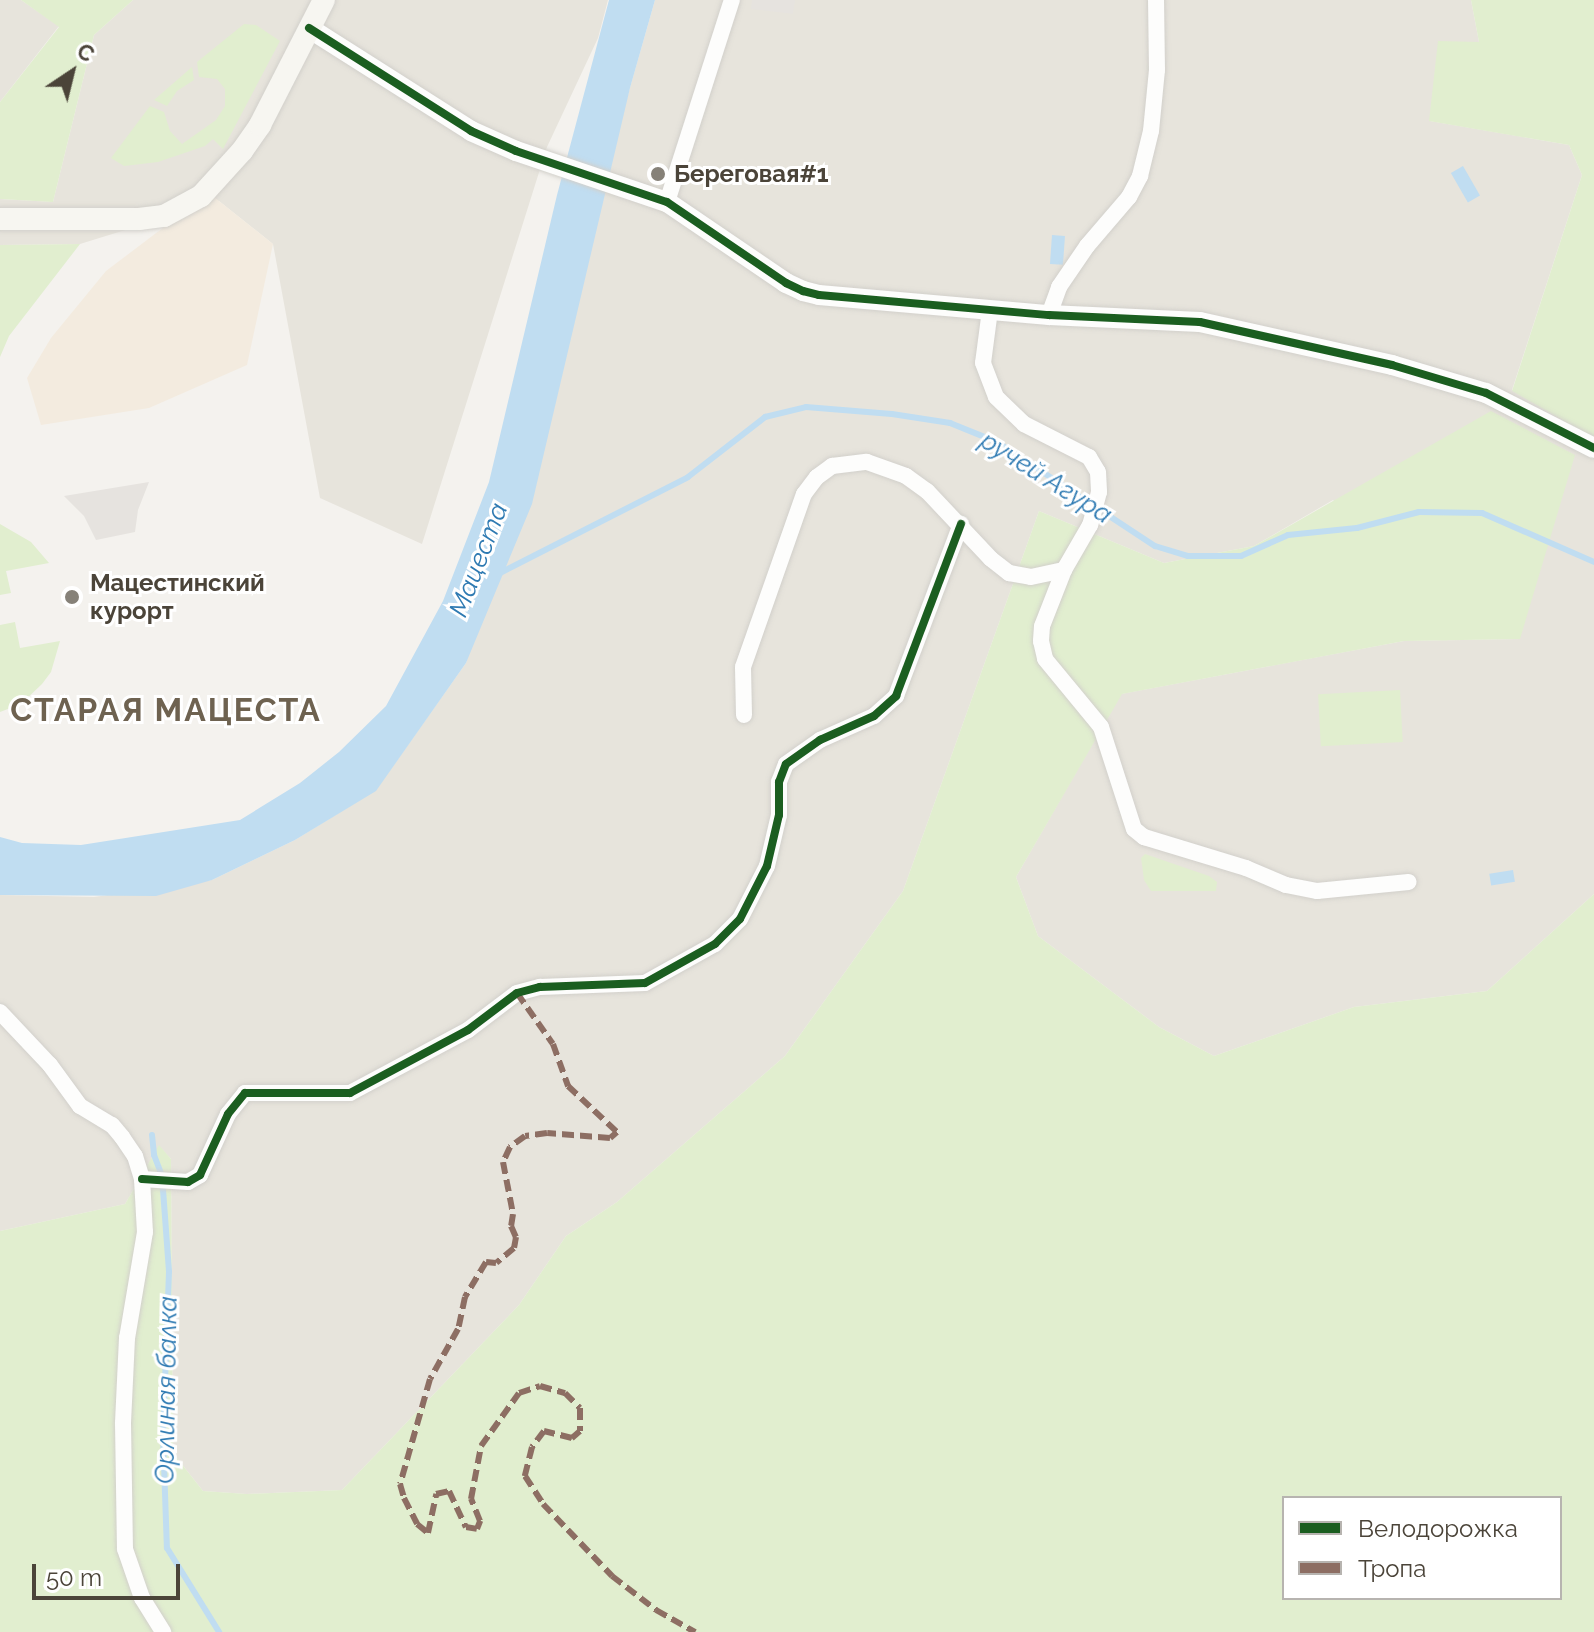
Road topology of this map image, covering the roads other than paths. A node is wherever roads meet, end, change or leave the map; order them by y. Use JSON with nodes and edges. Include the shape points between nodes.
{"nodes":[{"id":1,"x":324,"y":0,"type":"edge"},
{"id":2,"x":732,"y":0,"type":"edge"},
{"id":3,"x":1156,"y":0,"type":"edge"},
{"id":4,"x":309,"y":28,"type":"junction"},
{"id":5,"x":667,"y":202,"type":"junction"},
{"id":6,"x":0,"y":219,"type":"edge"},
{"id":7,"x":990,"y":310,"type":"junction"},
{"id":8,"x":1049,"y":315,"type":"junction"},
{"id":9,"x":1594,"y":448,"type":"edge"},
{"id":10,"x":961,"y":524,"type":"junction"},
{"id":11,"x":1064,"y":570,"type":"junction"},
{"id":12,"x":744,"y":715,"type":"dead end"},
{"id":13,"x":1409,"y":882,"type":"dead end"},
{"id":14,"x":0,"y":1012,"type":"edge"},
{"id":15,"x":142,"y":1179,"type":"junction"},
{"id":16,"x":163,"y":1632,"type":"edge"}],
"edges":[{"from":1,"to":4,"type":"main road"},
{"from":2,"to":5,"type":"street"},
{"from":3,"to":8,"type":"street","via":[[1157,70],[1146,158],[1129,197],[1059,287]]},
{"from":4,"to":5,"type":"street","via":[[447,117],[516,151]]},
{"from":4,"to":6,"type":"main road","via":[[260,125],[201,196],[164,216],[139,219]]},
{"from":5,"to":7,"type":"street","via":[[803,291]]},
{"from":7,"to":8,"type":"street"},
{"from":7,"to":11,"type":"street","via":[[983,363],[996,397],[1024,424],[1095,463],[1099,492],[1090,525]]},
{"from":8,"to":9,"type":"street","via":[[1200,322],[1392,365],[1486,393]]},
{"from":10,"to":11,"type":"street","via":[[1009,573],[1031,577]]},
{"from":10,"to":12,"type":"street","via":[[927,491],[889,468],[851,461],[817,477],[804,494],[743,667]]},
{"from":10,"to":15,"type":"street","via":[[901,685],[888,706],[820,740],[786,764],[767,866],[740,919],[715,944],[645,983],[540,987],[517,993],[468,1030],[350,1093],[245,1093],[228,1114],[200,1175],[188,1182]]},
{"from":11,"to":13,"type":"street","via":[[1042,626],[1045,659],[1101,727],[1134,829],[1144,837],[1317,891]]},
{"from":14,"to":15,"type":"street","via":[[80,1106],[117,1131],[135,1156]]},
{"from":15,"to":16,"type":"street","via":[[145,1232],[127,1338],[123,1409],[125,1549],[142,1598]]}]}
